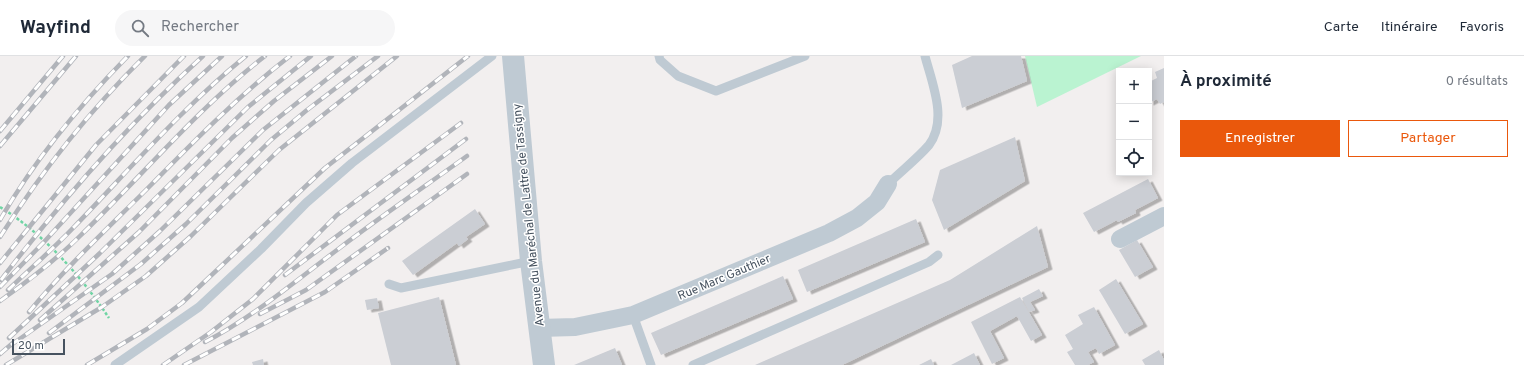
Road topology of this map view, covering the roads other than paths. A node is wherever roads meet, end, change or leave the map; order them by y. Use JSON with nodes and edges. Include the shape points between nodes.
{"nodes":[{"id":1,"x":492,"y":56,"type":"edge"},
{"id":2,"x":659,"y":56,"type":"edge"},
{"id":3,"x":805,"y":56,"type":"edge"},
{"id":4,"x":925,"y":56,"type":"edge"},
{"id":5,"x":513,"y":60,"type":"edge"},
{"id":6,"x":888,"y":184,"type":"joint"},
{"id":7,"x":1164,"y":216,"type":"edge"},
{"id":8,"x":1120,"y":239,"type":"dead end"},
{"id":9,"x":938,"y":255,"type":"dead end"},
{"id":10,"x":531,"y":261,"type":"junction"},
{"id":11,"x":389,"y":284,"type":"dead end"},
{"id":12,"x":633,"y":316,"type":"junction"},
{"id":13,"x":539,"y":328,"type":"junction"},
{"id":14,"x":115,"y":365,"type":"edge"},
{"id":15,"x":544,"y":365,"type":"edge"},
{"id":16,"x":651,"y":365,"type":"edge"},
{"id":17,"x":693,"y":365,"type":"edge"}],
"edges":[{"from":1,"to":14,"type":"lane","via":[[352,163],[306,203],[199,307]]},
{"from":2,"to":3,"type":"lane","via":[[660,60],[678,76],[716,91]]},
{"from":4,"to":6,"type":"lane","via":[[937,103],[938,127],[929,145]]},
{"from":5,"to":10,"type":"street","name":"Avenue du Maréchal de Lattre de Tassigny"},
{"from":6,"to":12,"type":"street","name":"Rue Marc Gauthier","via":[[877,202],[857,218],[829,234]]},
{"from":7,"to":8,"type":"street"},
{"from":9,"to":17,"type":"lane","via":[[929,262]]},
{"from":10,"to":11,"type":"lane","via":[[401,288]]},
{"from":10,"to":13,"type":"street","name":"Avenue du Maréchal de Lattre de Tassigny"},
{"from":12,"to":13,"type":"street","name":"Rue Marc Gauthier","via":[[575,327]]},
{"from":12,"to":16,"type":"lane"},
{"from":13,"to":15,"type":"street","name":"Avenue du Maréchal de Lattre de Tassigny"}]}
